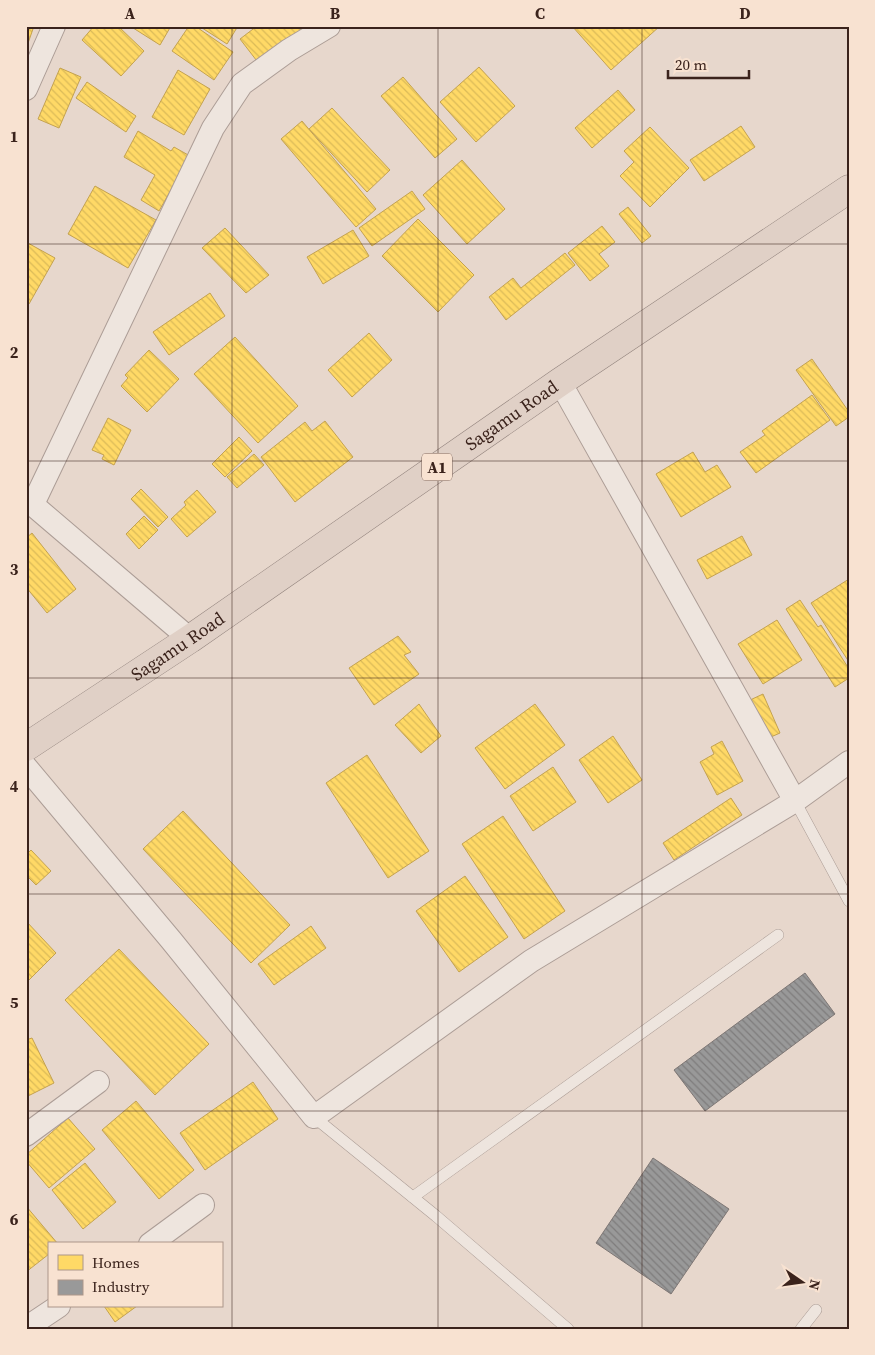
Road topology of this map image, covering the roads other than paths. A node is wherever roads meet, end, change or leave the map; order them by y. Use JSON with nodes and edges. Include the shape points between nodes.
{"nodes":[{"id":1,"x":54,"y":26,"type":"edge"},
{"id":2,"x":329,"y":26,"type":"edge"},
{"id":3,"x":26,"y":88,"type":"edge"},
{"id":4,"x":849,"y":189,"type":"edge"},
{"id":5,"x":560,"y":382,"type":"junction"},
{"id":6,"x":30,"y":501,"type":"edge"},
{"id":7,"x":190,"y":639,"type":"junction"},
{"id":8,"x":26,"y":747,"type":"edge"},
{"id":9,"x":849,"y":762,"type":"edge"},
{"id":10,"x":26,"y":767,"type":"edge"},
{"id":11,"x":794,"y":801,"type":"junction"},
{"id":12,"x":849,"y":902,"type":"edge"},
{"id":13,"x":778,"y":935,"type":"dead end"},
{"id":14,"x":98,"y":1082,"type":"dead end"},
{"id":15,"x":314,"y":1117,"type":"junction"},
{"id":16,"x":26,"y":1135,"type":"edge"},
{"id":17,"x":413,"y":1197,"type":"junction"},
{"id":18,"x":203,"y":1205,"type":"dead end"},
{"id":19,"x":153,"y":1242,"type":"edge"},
{"id":20,"x":55,"y":1308,"type":"edge"},
{"id":21,"x":816,"y":1310,"type":"dead end"},
{"id":22,"x":26,"y":1328,"type":"edge"},
{"id":23,"x":568,"y":1329,"type":"edge"},
{"id":24,"x":801,"y":1329,"type":"edge"}],
"edges":[{"from":1,"to":3,"type":"street"},
{"from":2,"to":6,"type":"street","via":[[242,84],[213,128]]},
{"from":4,"to":5,"type":"highway","name":"Sagamu Road","number":"A1"},
{"from":5,"to":7,"type":"highway","name":"Sagamu Road","number":"A1"},
{"from":5,"to":11,"type":"street"},
{"from":6,"to":7,"type":"street"},
{"from":7,"to":8,"type":"highway","name":"Sagamu Road","number":"A1"},
{"from":9,"to":11,"type":"street"},
{"from":10,"to":15,"type":"street","via":[[172,940]]},
{"from":11,"to":12,"type":"lane"},
{"from":11,"to":15,"type":"street","via":[[531,961]]},
{"from":13,"to":17,"type":"lane"},
{"from":14,"to":16,"type":"street"},
{"from":15,"to":17,"type":"lane"},
{"from":17,"to":23,"type":"lane"},
{"from":18,"to":19,"type":"street"},
{"from":20,"to":22,"type":"street"},
{"from":21,"to":24,"type":"lane"}]}
